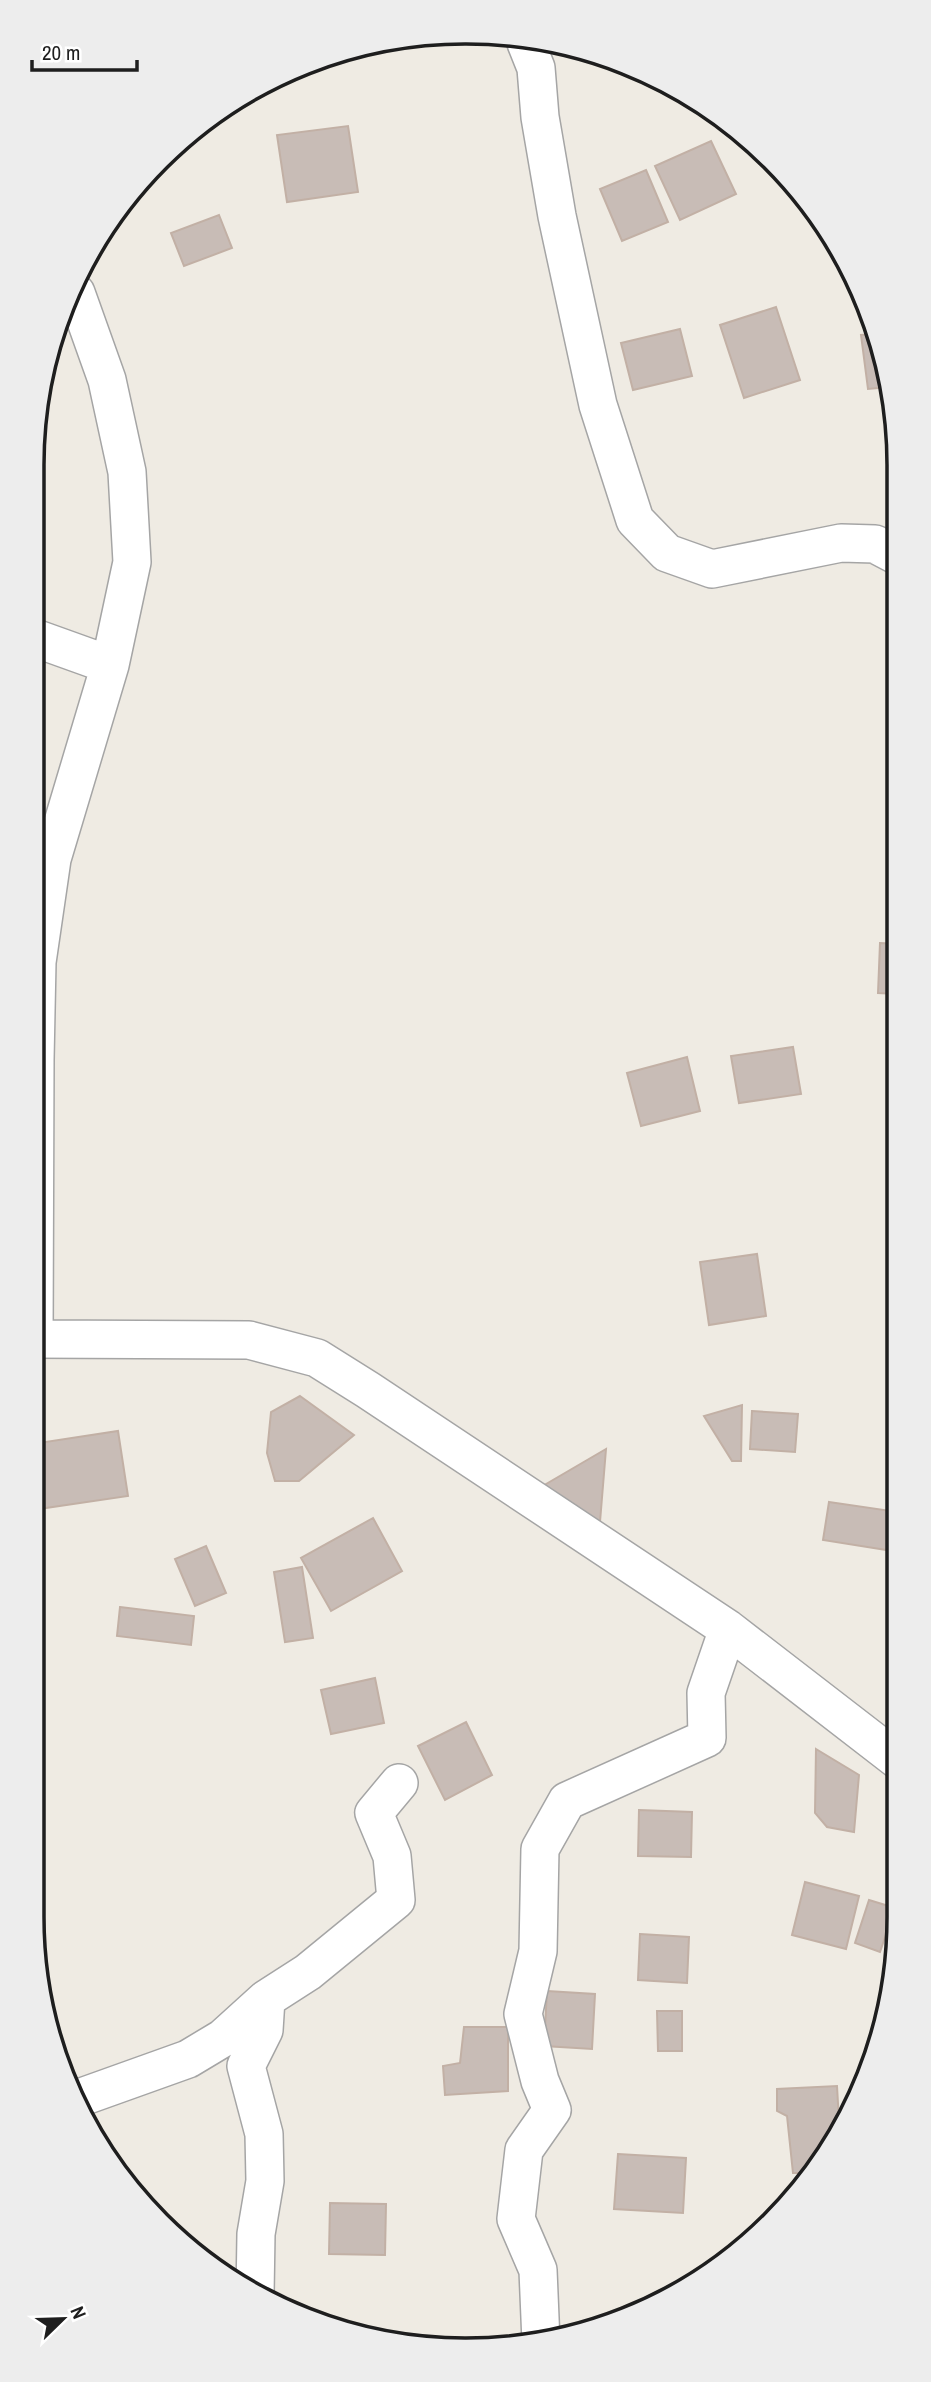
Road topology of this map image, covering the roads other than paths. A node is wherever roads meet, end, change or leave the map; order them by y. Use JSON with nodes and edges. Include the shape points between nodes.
{"nodes":[{"id":1,"x":528,"y":48,"type":"edge"},
{"id":2,"x":78,"y":299,"type":"edge"},
{"id":3,"x":887,"y":550,"type":"edge"},
{"id":4,"x":44,"y":641,"type":"edge"},
{"id":5,"x":110,"y":666,"type":"junction"},
{"id":6,"x":44,"y":914,"type":"edge"},
{"id":7,"x":44,"y":1339,"type":"edge"},
{"id":8,"x":727,"y":1629,"type":"junction"},
{"id":9,"x":887,"y":1753,"type":"edge"},
{"id":10,"x":398,"y":1783,"type":"dead end"},
{"id":11,"x":266,"y":1999,"type":"junction"},
{"id":12,"x":84,"y":2096,"type":"edge"},
{"id":13,"x":255,"y":2282,"type":"edge"},
{"id":14,"x":541,"y":2331,"type":"edge"}],
"edges":[{"from":1,"to":3,"type":"street","via":[[536,68],[557,216],[598,405],[635,520],[667,553],[712,569],[841,543],[875,544]]},
{"from":2,"to":5,"type":"street","via":[[107,380],[127,472],[132,562]]},
{"from":4,"to":5,"type":"street"},
{"from":5,"to":6,"type":"street","via":[[52,859]]},
{"from":7,"to":8,"type":"street","via":[[249,1340],[317,1358]]},
{"from":8,"to":9,"type":"street"},
{"from":8,"to":14,"type":"street","via":[[706,1693],[707,1738],[567,1801],[540,1849],[538,1951],[523,2014],[552,2110],[524,2150],[516,2219],[538,2270]]},
{"from":10,"to":11,"type":"street","via":[[374,1813],[393,1856],[396,1900],[308,1972]]},
{"from":11,"to":12,"type":"street","via":[[223,2038],[188,2059]]},
{"from":11,"to":13,"type":"street","via":[[264,2030],[246,2066],[264,2134],[265,2181],[256,2234]]}]}
